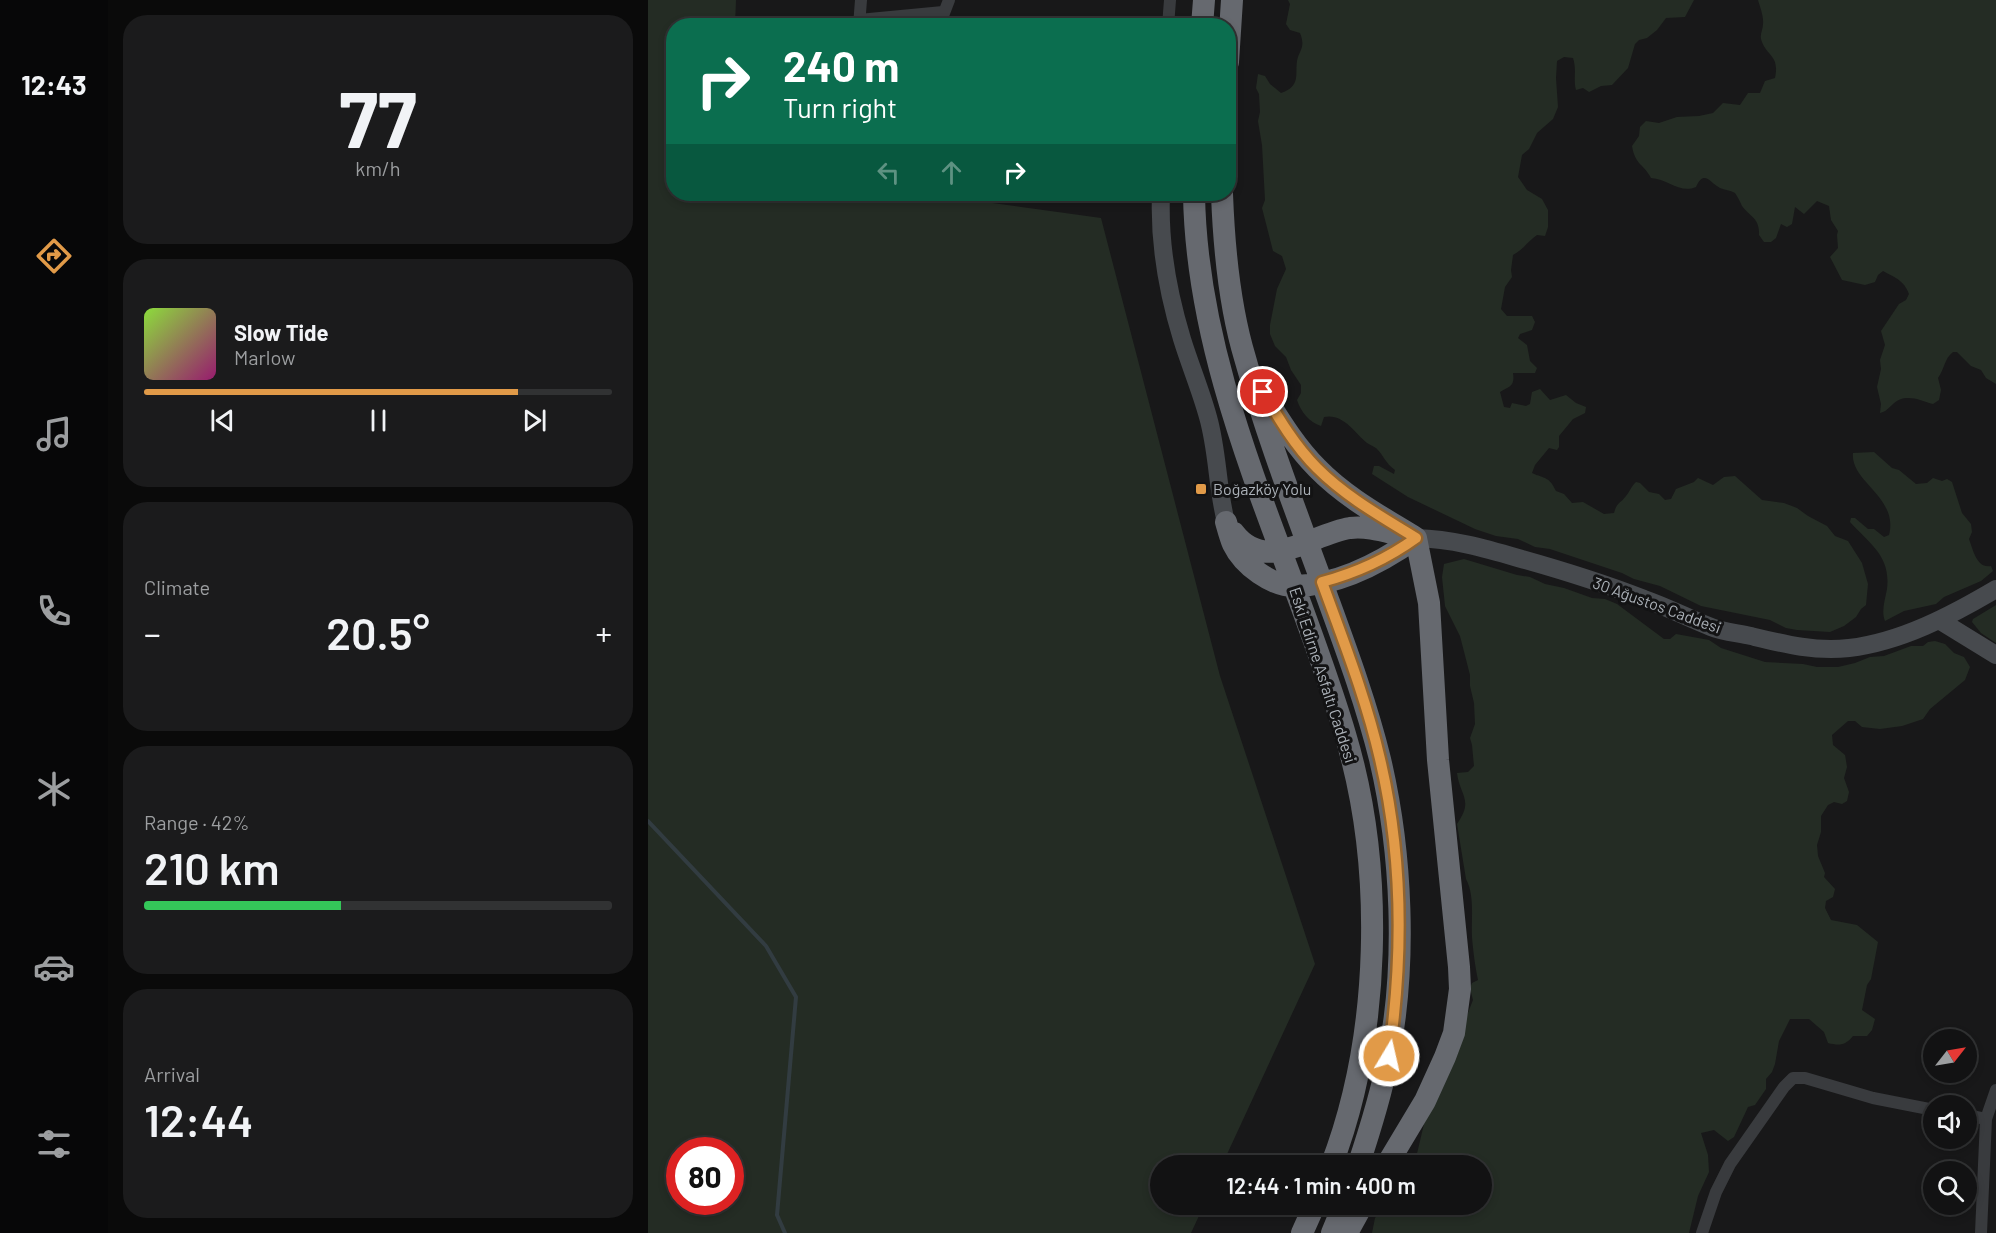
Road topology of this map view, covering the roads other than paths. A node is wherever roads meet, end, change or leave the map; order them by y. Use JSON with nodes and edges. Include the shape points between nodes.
{"nodes":[{"id":1,"x":861,"y":0,"type":"edge"},
{"id":2,"x":1170,"y":0,"type":"edge"},
{"id":3,"x":1204,"y":0,"type":"edge"},
{"id":4,"x":1233,"y":1,"type":"edge"},
{"id":5,"x":946,"y":6,"type":"edge"},
{"id":6,"x":859,"y":18,"type":"edge"},
{"id":7,"x":885,"y":18,"type":"edge"},
{"id":8,"x":1169,"y":18,"type":"edge"},
{"id":9,"x":1203,"y":18,"type":"edge"},
{"id":10,"x":1232,"y":18,"type":"edge"},
{"id":11,"x":1161,"y":201,"type":"edge"},
{"id":12,"x":1194,"y":201,"type":"edge"},
{"id":13,"x":1222,"y":201,"type":"edge"},
{"id":14,"x":1244,"y":356,"type":"junction"},
{"id":15,"x":1262,"y":500,"type":"junction"},
{"id":16,"x":1226,"y":522,"type":"junction"},
{"id":17,"x":1416,"y":538,"type":"junction"},
{"id":18,"x":1308,"y":543,"type":"junction"},
{"id":19,"x":1281,"y":551,"type":"junction"},
{"id":20,"x":1322,"y":582,"type":"junction"},
{"id":21,"x":1294,"y":587,"type":"junction"},
{"id":22,"x":1996,"y":589,"type":"edge"},
{"id":23,"x":1939,"y":620,"type":"junction"},
{"id":24,"x":1996,"y":655,"type":"edge"},
{"id":25,"x":1996,"y":1090,"type":"edge"},
{"id":26,"x":1923,"y":1108,"type":"edge"},
{"id":27,"x":1977,"y":1117,"type":"edge"},
{"id":28,"x":1986,"y":1119,"type":"junction"},
{"id":29,"x":1334,"y":1155,"type":"edge"},
{"id":30,"x":1362,"y":1155,"type":"edge"},
{"id":31,"x":1393,"y":1155,"type":"edge"},
{"id":32,"x":1311,"y":1215,"type":"edge"},
{"id":33,"x":1339,"y":1215,"type":"edge"},
{"id":34,"x":1357,"y":1215,"type":"edge"},
{"id":35,"x":1302,"y":1233,"type":"edge"},
{"id":36,"x":1332,"y":1233,"type":"edge"},
{"id":37,"x":1347,"y":1233,"type":"edge"},
{"id":38,"x":1702,"y":1233,"type":"edge"},
{"id":39,"x":1981,"y":1233,"type":"edge"}],
"edges":[{"from":1,"to":6,"type":"street"},
{"from":2,"to":8,"type":"street"},
{"from":3,"to":9,"type":"highway"},
{"from":4,"to":10,"type":"highway"},
{"from":5,"to":7,"type":"street"},
{"from":11,"to":16,"type":"main road","via":[[1170,293],[1209,418]]},
{"from":12,"to":15,"type":"highway","name":"Eski Edirne Asfaltı Caddesi","via":[[1198,264],[1207,314],[1233,416]]},
{"from":13,"to":14,"type":"highway","name":"Eski Edirne Asfaltı Caddesi","via":[[1227,264]]},
{"from":14,"to":17,"type":"highway","via":[[1282,423],[1317,468],[1343,491]]},
{"from":14,"to":18,"type":"highway","name":"Eski Edirne Asfaltı Caddesi"},
{"from":15,"to":16,"type":"highway","via":[[1261,512],[1250,528]]},
{"from":15,"to":19,"type":"highway","name":"Eski Edirne Asfaltı Caddesi"},
{"from":16,"to":19,"type":"highway","via":[[1242,544],[1263,551]]},
{"from":16,"to":21,"type":"highway","via":[[1234,545],[1254,570],[1267,579]]},
{"from":17,"to":18,"type":"highway","via":[[1360,527]]},
{"from":17,"to":20,"type":"highway","via":[[1394,554]]},
{"from":17,"to":23,"type":"main road","name":"30 Ağustos Caddesi","via":[[1462,543],[1544,565],[1645,599],[1714,628],[1784,645],[1817,650],[1854,648]]},
{"from":17,"to":31,"type":"highway","via":[[1429,603],[1441,799],[1460,989],[1454,1033],[1438,1073]]},
{"from":18,"to":19,"type":"highway"},
{"from":18,"to":20,"type":"highway","name":"Eski Edirne Asfaltı Caddesi"},
{"from":19,"to":21,"type":"highway","name":"Eski Edirne Asfaltı Caddesi"},
{"from":20,"to":21,"type":"highway"},
{"from":20,"to":30,"type":"highway","name":"Eski Edirne Asfaltı Caddesi","via":[[1352,663],[1380,758],[1394,838],[1398,966],[1395,1011],[1380,1097]]},
{"from":21,"to":29,"type":"highway","name":"Eski Edirne Asfaltı Caddesi","via":[[1331,688],[1355,774],[1372,910],[1364,1038]]},
{"from":22,"to":23,"type":"main road","name":"30 Ağustos Caddesi"},
{"from":23,"to":24,"type":"main road"},
{"from":25,"to":28,"type":"street"},
{"from":26,"to":38,"type":"street","via":[[1793,1078],[1730,1164]]},
{"from":27,"to":28,"type":"street"},
{"from":28,"to":39,"type":"street"},
{"from":32,"to":35,"type":"highway"},
{"from":33,"to":36,"type":"highway"},
{"from":34,"to":37,"type":"highway"}]}
